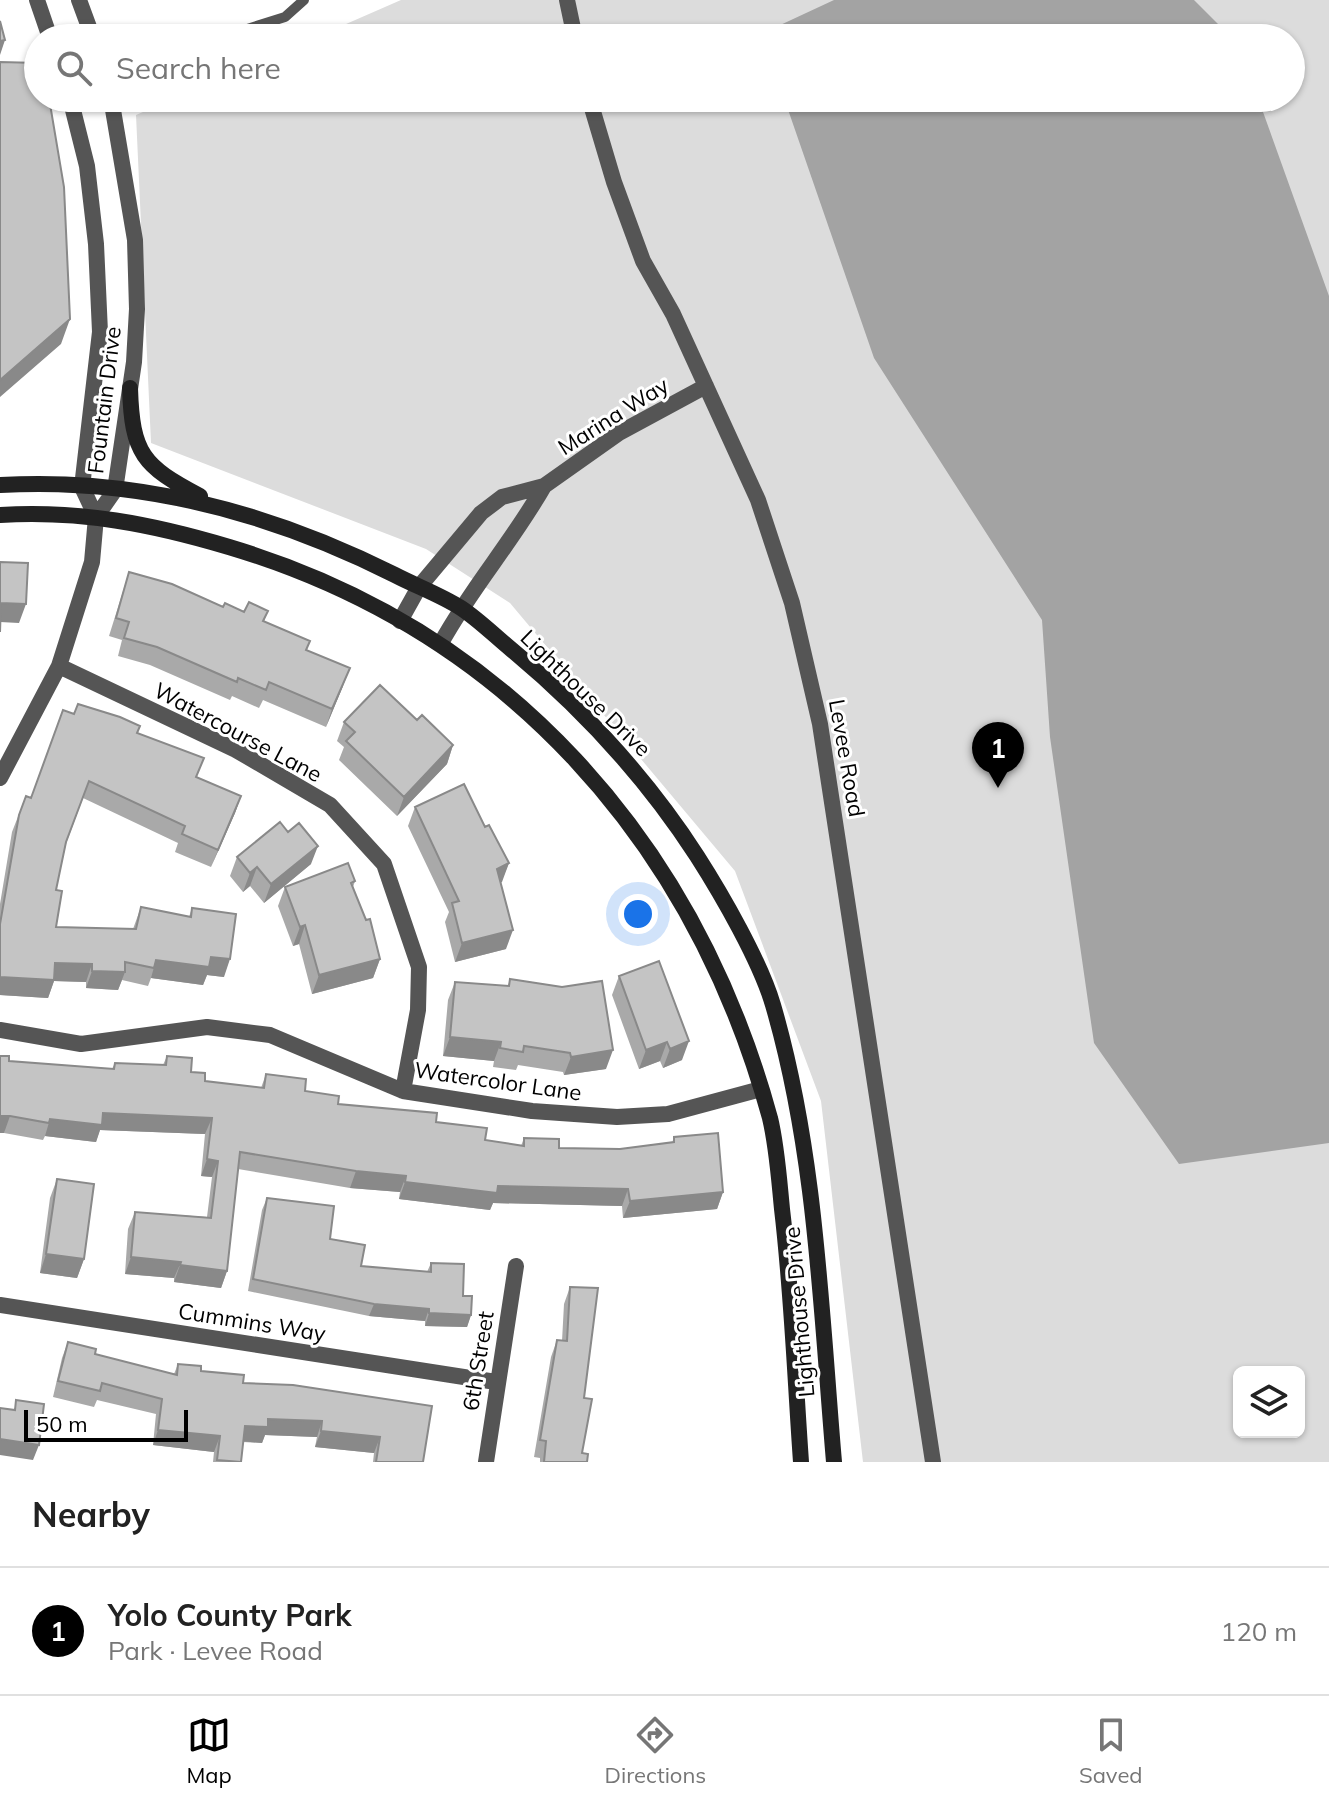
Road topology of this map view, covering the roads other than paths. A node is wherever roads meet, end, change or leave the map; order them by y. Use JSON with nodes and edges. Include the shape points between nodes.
{"nodes":[{"id":1,"x":37,"y":0,"type":"edge"},
{"id":2,"x":79,"y":0,"type":"edge"},
{"id":3,"x":304,"y":0,"type":"edge"},
{"id":4,"x":567,"y":0,"type":"edge"},
{"id":5,"x":45,"y":24,"type":"edge"},
{"id":6,"x":88,"y":24,"type":"edge"},
{"id":7,"x":263,"y":24,"type":"edge"},
{"id":8,"x":572,"y":24,"type":"edge"},
{"id":9,"x":74,"y":112,"type":"edge"},
{"id":10,"x":113,"y":112,"type":"edge"},
{"id":11,"x":593,"y":112,"type":"edge"},
{"id":12,"x":706,"y":386,"type":"junction"},
{"id":13,"x":130,"y":388,"type":"junction"},
{"id":14,"x":0,"y":485,"type":"edge"},
{"id":15,"x":544,"y":486,"type":"junction"},
{"id":16,"x":82,"y":487,"type":"junction"},
{"id":17,"x":115,"y":490,"type":"junction"},
{"id":18,"x":219,"y":506,"type":"junction"},
{"id":19,"x":0,"y":515,"type":"edge"},
{"id":20,"x":96,"y":517,"type":"junction"},
{"id":21,"x":419,"y":587,"type":"junction"},
{"id":22,"x":460,"y":608,"type":"junction"},
{"id":23,"x":400,"y":621,"type":"junction"},
{"id":24,"x":441,"y":643,"type":"junction"},
{"id":25,"x":59,"y":666,"type":"junction"},
{"id":26,"x":0,"y":778,"type":"edge"},
{"id":27,"x":0,"y":1030,"type":"edge"},
{"id":28,"x":761,"y":1089,"type":"junction"},
{"id":29,"x":403,"y":1091,"type":"junction"},
{"id":30,"x":516,"y":1266,"type":"dead end"},
{"id":31,"x":0,"y":1305,"type":"edge"},
{"id":32,"x":496,"y":1382,"type":"junction"},
{"id":33,"x":486,"y":1462,"type":"edge"},
{"id":34,"x":801,"y":1462,"type":"edge"},
{"id":35,"x":834,"y":1462,"type":"edge"},
{"id":36,"x":933,"y":1462,"type":"edge"}],
"edges":[{"from":1,"to":5,"type":"street"},
{"from":2,"to":6,"type":"street"},
{"from":3,"to":7,"type":"lane","via":[[285,17]]},
{"from":4,"to":8,"type":"street"},
{"from":9,"to":16,"type":"street","name":"Fountain Drive","via":[[87,166],[100,332]]},
{"from":10,"to":13,"type":"street","name":"Fountain Drive","via":[[135,240],[137,309]]},
{"from":11,"to":12,"type":"street","name":"Levee Road","via":[[643,261]]},
{"from":12,"to":15,"type":"street","name":"Marina Way","via":[[619,433]]},
{"from":12,"to":36,"type":"street","name":"Levee Road","via":[[758,500],[792,603],[820,724]]},
{"from":13,"to":17,"type":"street","name":"Fountain Drive"},
{"from":13,"to":18,"type":"street","via":[[131,428],[143,456],[162,476]]},
{"from":14,"to":16,"type":"street","name":"Lighthouse Drive"},
{"from":15,"to":21,"type":"street","name":"Marina Way","via":[[502,497],[481,513]]},
{"from":15,"to":22,"type":"street","name":"Marina Way"},
{"from":16,"to":17,"type":"street","name":"Lighthouse Drive"},
{"from":16,"to":20,"type":"street","name":"Fountain Drive"},
{"from":17,"to":18,"type":"street","name":"Lighthouse Drive"},
{"from":17,"to":20,"type":"street","name":"Fountain Drive"},
{"from":18,"to":21,"type":"street","name":"Lighthouse Drive","via":[[333,544]]},
{"from":19,"to":20,"type":"street","name":"Lighthouse Drive"},
{"from":20,"to":23,"type":"street","name":"Lighthouse Drive","via":[[155,525],[293,566]]},
{"from":20,"to":25,"type":"street","via":[[92,562]]},
{"from":21,"to":22,"type":"street","name":"Lighthouse Drive"},
{"from":21,"to":23,"type":"street","name":"Marina Way"},
{"from":22,"to":24,"type":"street","name":"Marina Way"},
{"from":22,"to":35,"type":"street","name":"Lighthouse Drive","via":[[550,682],[652,790],[722,895],[773,1003],[806,1157]]},
{"from":23,"to":24,"type":"street","name":"Lighthouse Drive"},
{"from":24,"to":28,"type":"street","name":"Lighthouse Drive","via":[[521,706],[616,803],[676,891],[718,968]]},
{"from":25,"to":26,"type":"street"},
{"from":25,"to":29,"type":"street","name":"Watercourse Lane","via":[[236,750],[330,805],[384,864],[419,967],[418,1010]]},
{"from":27,"to":29,"type":"street","name":"Watercolor Lane","via":[[81,1044],[207,1027],[270,1035]]},
{"from":28,"to":29,"type":"street","name":"Watercolor Lane","via":[[668,1114],[617,1117],[532,1111]]},
{"from":28,"to":34,"type":"street","name":"Lighthouse Drive","via":[[771,1123],[787,1250]]},
{"from":30,"to":32,"type":"street","name":"6th Street"},
{"from":31,"to":32,"type":"street","name":"Cummins Way"},
{"from":32,"to":33,"type":"street","name":"6th Street"}]}
